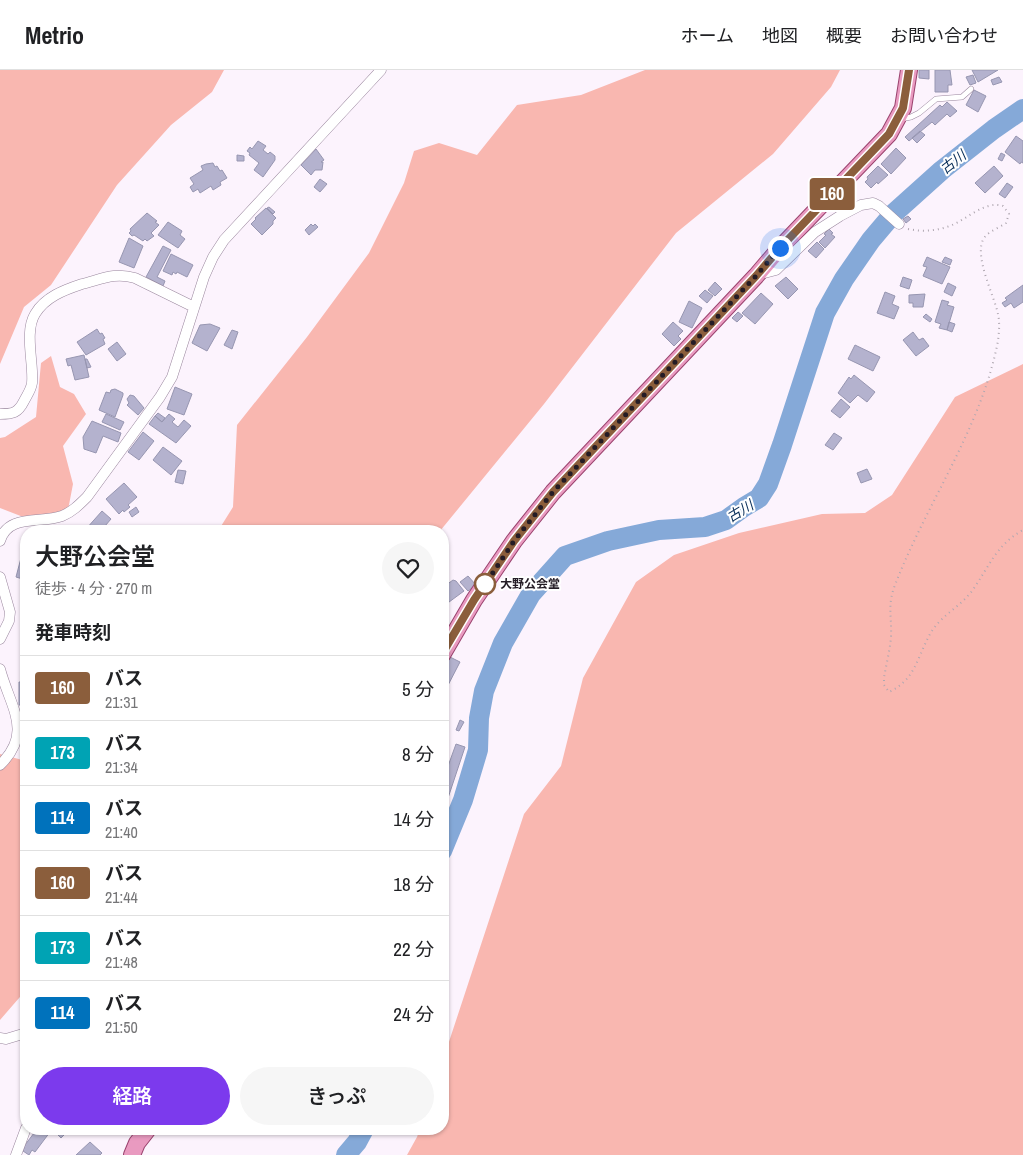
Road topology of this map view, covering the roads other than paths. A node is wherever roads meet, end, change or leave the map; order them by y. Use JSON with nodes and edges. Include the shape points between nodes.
{"nodes":[{"id":1,"x":381,"y":70,"type":"edge"},
{"id":2,"x":909,"y":70,"type":"edge"},
{"id":3,"x":970,"y":89,"type":"dead end"},
{"id":4,"x":898,"y":120,"type":"junction"},
{"id":5,"x":899,"y":224,"type":"road end"},
{"id":6,"x":756,"y":276,"type":"junction"},
{"id":7,"x":194,"y":307,"type":"junction"},
{"id":8,"x":0,"y":414,"type":"edge"},
{"id":9,"x":0,"y":541,"type":"edge"},
{"id":10,"x":0,"y":578,"type":"edge"},
{"id":11,"x":0,"y":639,"type":"edge"},
{"id":12,"x":449,"y":642,"type":"edge"},
{"id":13,"x":0,"y":670,"type":"edge"},
{"id":14,"x":0,"y":765,"type":"edge"},
{"id":15,"x":20,"y":1034,"type":"edge"},
{"id":16,"x":0,"y":1038,"type":"edge"},
{"id":17,"x":23,"y":1135,"type":"edge"},
{"id":18,"x":143,"y":1135,"type":"edge"},
{"id":19,"x":16,"y":1155,"type":"edge"},
{"id":20,"x":132,"y":1155,"type":"edge"}],
"edges":[{"from":1,"to":7,"type":"street","via":[[224,240],[204,277]]},
{"from":2,"to":4,"type":"main road"},
{"from":3,"to":4,"type":"lane","via":[[962,97],[936,99],[919,113]]},
{"from":4,"to":6,"type":"main road","via":[[878,147]]},
{"from":5,"to":6,"type":"street","via":[[874,203],[861,205],[816,232],[776,270]]},
{"from":6,"to":12,"type":"main road","via":[[553,492],[514,541]]},
{"from":7,"to":8,"type":"street","via":[[125,275],[115,275],[54,295],[34,316],[30,392],[18,412]]},
{"from":7,"to":9,"type":"street","via":[[172,377],[87,497],[62,516],[8,526]]},
{"from":10,"to":11,"type":"street","via":[[10,612]]},
{"from":13,"to":14,"type":"street","via":[[19,732],[13,749]]},
{"from":15,"to":16,"type":"street"},
{"from":17,"to":19,"type":"street"},
{"from":18,"to":20,"type":"main road"}]}
